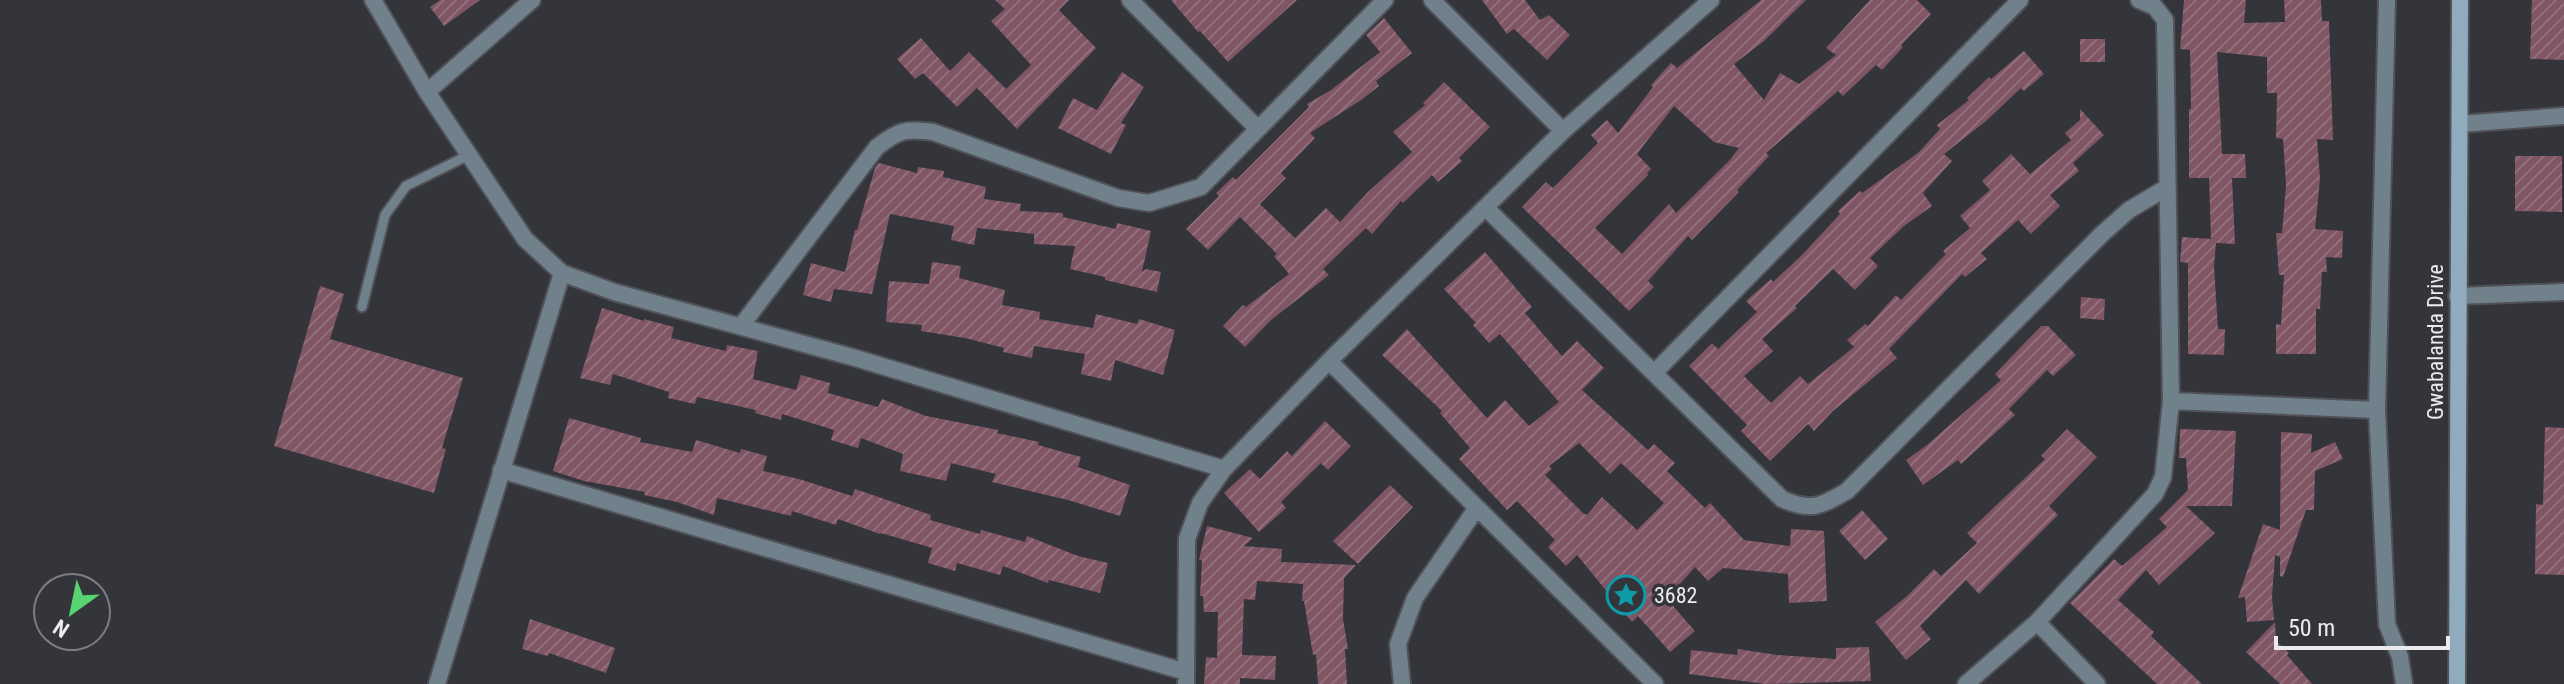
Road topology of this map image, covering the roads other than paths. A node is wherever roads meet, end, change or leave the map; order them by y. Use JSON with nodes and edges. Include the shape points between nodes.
{"nodes":[{"id":1,"x":373,"y":0,"type":"edge"},
{"id":2,"x":532,"y":0,"type":"edge"},
{"id":3,"x":1130,"y":0,"type":"edge"},
{"id":4,"x":1385,"y":0,"type":"edge"},
{"id":5,"x":1432,"y":0,"type":"edge"},
{"id":6,"x":1711,"y":0,"type":"edge"},
{"id":7,"x":2020,"y":0,"type":"edge"},
{"id":8,"x":2139,"y":0,"type":"edge"},
{"id":9,"x":2387,"y":0,"type":"edge"},
{"id":10,"x":2460,"y":0,"type":"edge"},
{"id":11,"x":427,"y":92,"type":"junction"},
{"id":12,"x":2564,"y":116,"type":"edge"},
{"id":13,"x":2460,"y":124,"type":"junction"},
{"id":14,"x":1257,"y":128,"type":"junction"},
{"id":15,"x":1563,"y":131,"type":"junction"},
{"id":16,"x":469,"y":155,"type":"junction"},
{"id":17,"x":2166,"y":188,"type":"junction"},
{"id":18,"x":1486,"y":208,"type":"junction"},
{"id":19,"x":562,"y":273,"type":"junction"},
{"id":20,"x":2564,"y":292,"type":"edge"},
{"id":21,"x":2457,"y":296,"type":"junction"},
{"id":22,"x":362,"y":307,"type":"dead end"},
{"id":23,"x":741,"y":326,"type":"junction"},
{"id":24,"x":1329,"y":361,"type":"junction"},
{"id":25,"x":1654,"y":373,"type":"junction"},
{"id":26,"x":2171,"y":401,"type":"junction"},
{"id":27,"x":2377,"y":410,"type":"junction"},
{"id":28,"x":1224,"y":469,"type":"junction"},
{"id":29,"x":501,"y":470,"type":"junction"},
{"id":30,"x":1476,"y":509,"type":"junction"},
{"id":31,"x":2037,"y":622,"type":"junction"},
{"id":32,"x":1186,"y":678,"type":"edge"},
{"id":33,"x":437,"y":684,"type":"edge"},
{"id":34,"x":1402,"y":684,"type":"edge"},
{"id":35,"x":1655,"y":684,"type":"edge"},
{"id":36,"x":1966,"y":684,"type":"edge"},
{"id":37,"x":2097,"y":684,"type":"edge"},
{"id":38,"x":2404,"y":684,"type":"edge"},
{"id":39,"x":2457,"y":684,"type":"edge"}],
"edges":[{"from":1,"to":11,"type":"street"},
{"from":2,"to":11,"type":"street"},
{"from":3,"to":14,"type":"street"},
{"from":4,"to":14,"type":"street"},
{"from":5,"to":15,"type":"street"},
{"from":6,"to":15,"type":"street"},
{"from":7,"to":25,"type":"street"},
{"from":8,"to":17,"type":"street","via":[[2155,7],[2165,20]]},
{"from":9,"to":27,"type":"street"},
{"from":10,"to":13,"type":"street","name":"Gwabalanda Drive"},
{"from":11,"to":16,"type":"street"},
{"from":12,"to":13,"type":"street"},
{"from":13,"to":21,"type":"street","name":"Gwabalanda Drive"},
{"from":14,"to":23,"type":"street","via":[[1201,187],[1149,203],[1118,198],[933,132],[897,131],[877,147]]},
{"from":15,"to":18,"type":"street"},
{"from":16,"to":19,"type":"street","via":[[525,239]]},
{"from":16,"to":22,"type":"lane","via":[[406,186],[385,215]]},
{"from":17,"to":25,"type":"street","via":[[2102,234],[1847,491],[1827,503],[1810,508],[1782,499]]},
{"from":17,"to":26,"type":"street"},
{"from":18,"to":24,"type":"street"},
{"from":18,"to":25,"type":"street"},
{"from":19,"to":23,"type":"street"},
{"from":19,"to":29,"type":"street"},
{"from":20,"to":21,"type":"street"},
{"from":21,"to":39,"type":"street","name":"Gwabalanda Drive"},
{"from":23,"to":28,"type":"street"},
{"from":24,"to":28,"type":"street"},
{"from":24,"to":30,"type":"street"},
{"from":26,"to":27,"type":"street"},
{"from":26,"to":31,"type":"street","via":[[2160,486]]},
{"from":27,"to":38,"type":"street","via":[[2387,624]]},
{"from":28,"to":32,"type":"street","via":[[1200,503],[1187,539]]},
{"from":29,"to":32,"type":"street"},
{"from":29,"to":33,"type":"street"},
{"from":30,"to":34,"type":"street","via":[[1415,598],[1398,644]]},
{"from":30,"to":35,"type":"street"},
{"from":31,"to":36,"type":"street"},
{"from":31,"to":37,"type":"street"}]}
